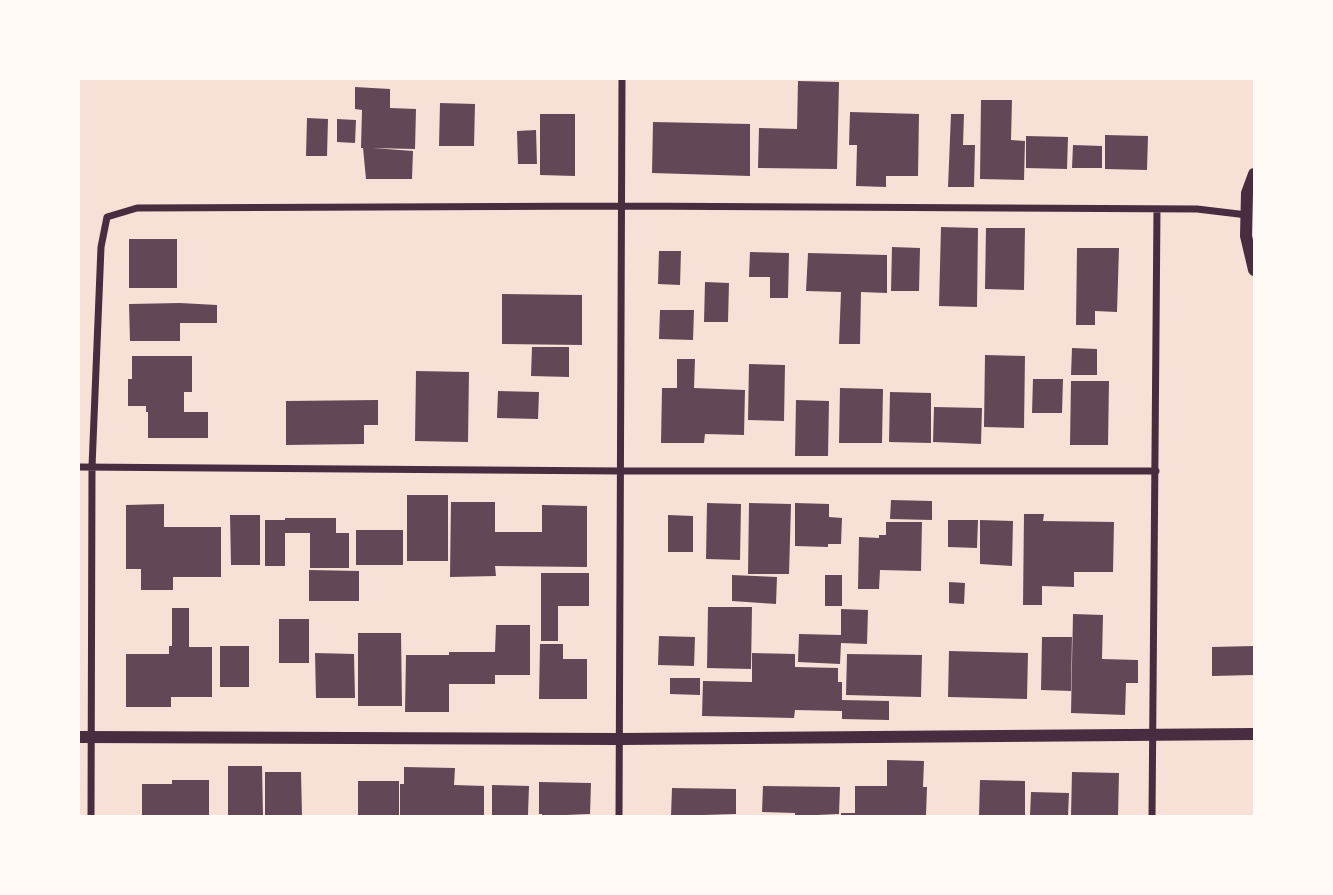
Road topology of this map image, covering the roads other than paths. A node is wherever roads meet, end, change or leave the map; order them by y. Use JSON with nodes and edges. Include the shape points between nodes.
{"nodes":[{"id":1,"x":622,"y":79,"type":"edge"},
{"id":2,"x":1254,"y":174,"type":"edge"},
{"id":3,"x":620,"y":206,"type":"junction"},
{"id":4,"x":1157,"y":209,"type":"junction"},
{"id":5,"x":1247,"y":215,"type":"junction"},
{"id":6,"x":1254,"y":270,"type":"edge"},
{"id":7,"x":79,"y":467,"type":"edge"},
{"id":8,"x":92,"y":467,"type":"junction"},
{"id":9,"x":620,"y":471,"type":"junction"},
{"id":10,"x":1156,"y":471,"type":"junction"},
{"id":11,"x":1254,"y":734,"type":"edge"},
{"id":12,"x":1153,"y":735,"type":"junction"},
{"id":13,"x":84,"y":737,"type":"edge"},
{"id":14,"x":620,"y":740,"type":"junction"},
{"id":15,"x":91,"y":816,"type":"edge"},
{"id":16,"x":619,"y":816,"type":"edge"},
{"id":17,"x":1152,"y":816,"type":"edge"}],
"edges":[{"from":1,"to":3,"type":"street"},
{"from":2,"to":5,"type":"street","via":[[1247,193]]},
{"from":3,"to":4,"type":"street"},
{"from":3,"to":8,"type":"street","via":[[136,208],[107,217],[101,247]]},
{"from":3,"to":9,"type":"street"},
{"from":4,"to":5,"type":"street"},
{"from":4,"to":10,"type":"street"},
{"from":5,"to":6,"type":"street","via":[[1246,236]]},
{"from":7,"to":8,"type":"street"},
{"from":8,"to":9,"type":"street"},
{"from":8,"to":13,"type":"street"},
{"from":9,"to":10,"type":"street"},
{"from":9,"to":14,"type":"street"},
{"from":10,"to":12,"type":"street"},
{"from":11,"to":12,"type":"street"},
{"from":12,"to":14,"type":"street"},
{"from":12,"to":17,"type":"street"},
{"from":13,"to":14,"type":"street"},
{"from":13,"to":15,"type":"street"},
{"from":14,"to":16,"type":"street"}]}
